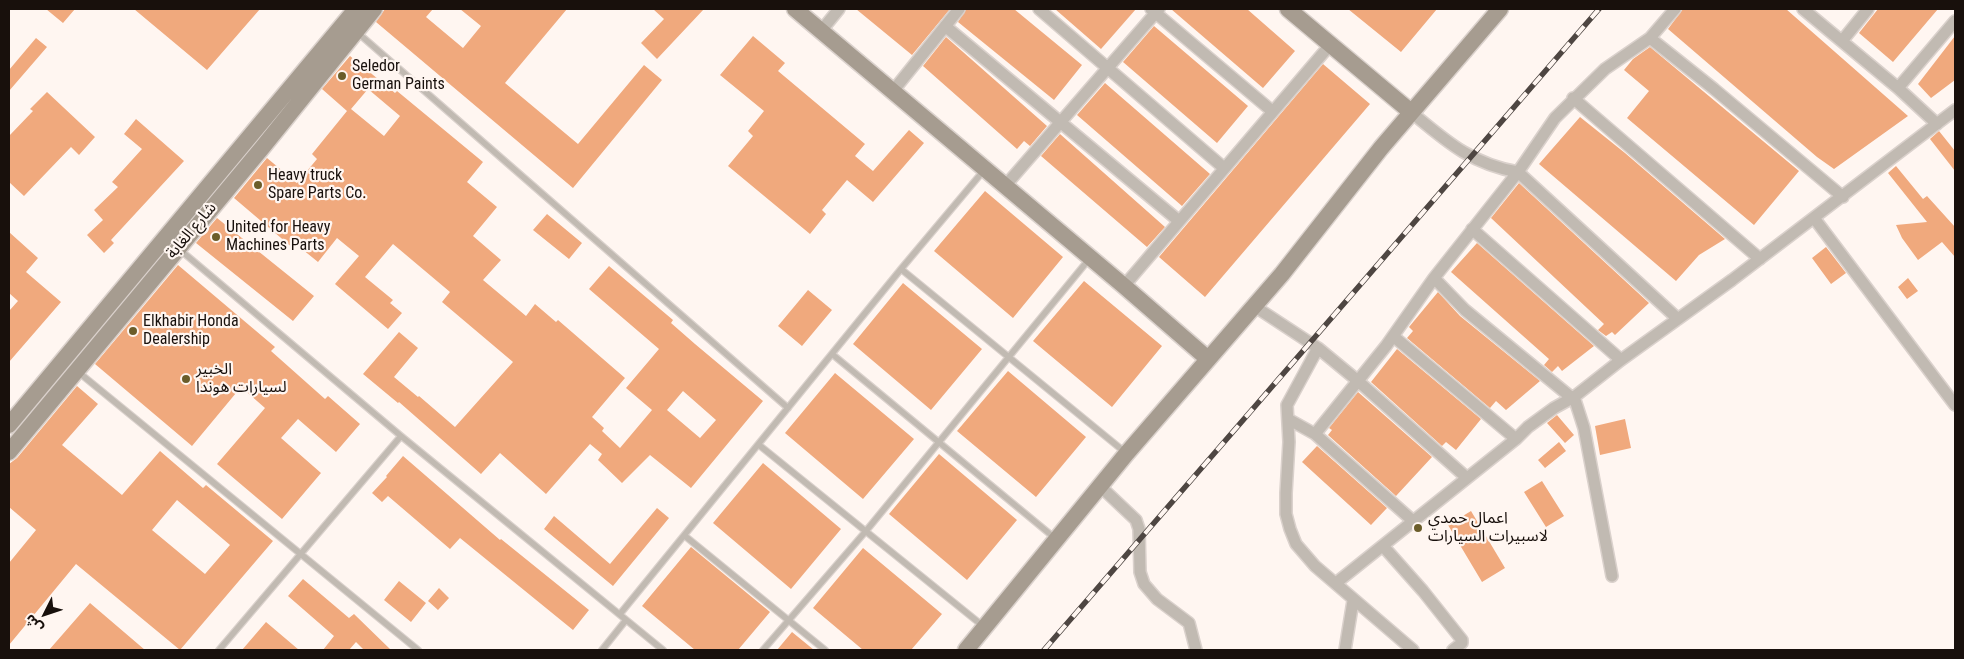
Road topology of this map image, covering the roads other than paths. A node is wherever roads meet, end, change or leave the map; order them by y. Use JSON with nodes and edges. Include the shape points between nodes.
{"nodes":[{"id":1,"x":356,"y":9,"type":"edge"},
{"id":2,"x":374,"y":9,"type":"edge"},
{"id":3,"x":795,"y":9,"type":"edge"},
{"id":4,"x":840,"y":9,"type":"edge"},
{"id":5,"x":959,"y":9,"type":"edge"},
{"id":6,"x":1039,"y":9,"type":"edge"},
{"id":7,"x":1288,"y":9,"type":"edge"},
{"id":8,"x":1500,"y":9,"type":"edge"},
{"id":9,"x":1675,"y":9,"type":"edge"},
{"id":10,"x":1802,"y":9,"type":"edge"},
{"id":11,"x":1868,"y":9,"type":"edge"},
{"id":12,"x":1156,"y":10,"type":"edge"},
{"id":13,"x":1955,"y":21,"type":"edge"},
{"id":14,"x":945,"y":26,"type":"junction"},
{"id":15,"x":356,"y":31,"type":"junction"},
{"id":16,"x":822,"y":31,"type":"junction"},
{"id":17,"x":1650,"y":38,"type":"junction"},
{"id":18,"x":1842,"y":41,"type":"junction"},
{"id":19,"x":1330,"y":45,"type":"junction"},
{"id":20,"x":1108,"y":67,"type":"junction"},
{"id":21,"x":1898,"y":88,"type":"junction"},
{"id":22,"x":893,"y":91,"type":"junction"},
{"id":23,"x":1573,"y":98,"type":"junction"},
{"id":24,"x":1955,"y":110,"type":"edge"},
{"id":25,"x":1272,"y":111,"type":"junction"},
{"id":26,"x":1411,"y":112,"type":"junction"},
{"id":27,"x":1060,"y":121,"type":"junction"},
{"id":28,"x":1937,"y":124,"type":"junction"},
{"id":29,"x":1224,"y":168,"type":"junction"},
{"id":30,"x":985,"y":170,"type":"junction"},
{"id":31,"x":1518,"y":172,"type":"junction"},
{"id":32,"x":1005,"y":186,"type":"junction"},
{"id":33,"x":1843,"y":197,"type":"junction"},
{"id":34,"x":1814,"y":218,"type":"junction"},
{"id":35,"x":1179,"y":221,"type":"junction"},
{"id":36,"x":1472,"y":229,"type":"junction"},
{"id":37,"x":178,"y":248,"type":"junction"},
{"id":38,"x":1091,"y":258,"type":"junction"},
{"id":39,"x":1760,"y":259,"type":"junction"},
{"id":40,"x":901,"y":269,"type":"junction"},
{"id":41,"x":1434,"y":278,"type":"junction"},
{"id":42,"x":1124,"y":286,"type":"junction"},
{"id":43,"x":1254,"y":306,"type":"junction"},
{"id":44,"x":1678,"y":319,"type":"junction"},
{"id":45,"x":1393,"y":336,"type":"junction"},
{"id":46,"x":1318,"y":348,"type":"junction"},
{"id":47,"x":832,"y":354,"type":"junction"},
{"id":48,"x":1008,"y":358,"type":"junction"},
{"id":49,"x":1208,"y":359,"type":"junction"},
{"id":50,"x":1621,"y":360,"type":"junction"},
{"id":51,"x":76,"y":370,"type":"junction"},
{"id":52,"x":1358,"y":382,"type":"junction"},
{"id":53,"x":1573,"y":398,"type":"junction"},
{"id":54,"x":1955,"y":405,"type":"edge"},
{"id":55,"x":788,"y":408,"type":"junction"},
{"id":56,"x":1288,"y":419,"type":"junction"},
{"id":57,"x":9,"y":425,"type":"edge"},
{"id":58,"x":1315,"y":434,"type":"junction"},
{"id":59,"x":401,"y":436,"type":"junction"},
{"id":60,"x":1516,"y":439,"type":"junction"},
{"id":61,"x":940,"y":441,"type":"junction"},
{"id":62,"x":759,"y":445,"type":"junction"},
{"id":63,"x":9,"y":452,"type":"edge"},
{"id":64,"x":1127,"y":453,"type":"junction"},
{"id":65,"x":1466,"y":478,"type":"junction"},
{"id":66,"x":1100,"y":486,"type":"junction"},
{"id":67,"x":1413,"y":521,"type":"junction"},
{"id":68,"x":866,"y":531,"type":"junction"},
{"id":69,"x":685,"y":536,"type":"junction"},
{"id":70,"x":1057,"y":539,"type":"junction"},
{"id":71,"x":1383,"y":546,"type":"junction"},
{"id":72,"x":300,"y":554,"type":"junction"},
{"id":73,"x":1612,"y":576,"type":"dead end"},
{"id":74,"x":1336,"y":583,"type":"junction"},
{"id":75,"x":1354,"y":601,"type":"junction"},
{"id":76,"x":620,"y":614,"type":"junction"},
{"id":77,"x":626,"y":620,"type":"junction"},
{"id":78,"x":788,"y":620,"type":"junction"},
{"id":79,"x":985,"y":628,"type":"junction"},
{"id":80,"x":219,"y":650,"type":"edge"},
{"id":81,"x":418,"y":650,"type":"edge"},
{"id":82,"x":602,"y":650,"type":"edge"},
{"id":83,"x":663,"y":650,"type":"edge"},
{"id":84,"x":763,"y":650,"type":"edge"},
{"id":85,"x":825,"y":650,"type":"edge"},
{"id":86,"x":966,"y":650,"type":"edge"},
{"id":87,"x":1196,"y":650,"type":"edge"},
{"id":88,"x":1345,"y":650,"type":"edge"},
{"id":89,"x":1413,"y":650,"type":"edge"},
{"id":90,"x":1452,"y":650,"type":"edge"}],
"edges":[{"from":1,"to":57,"type":"street","name":"شارع الغابة"},
{"from":2,"to":15,"type":"street","name":"شارع الغابة"},
{"from":3,"to":16,"type":"street"},
{"from":4,"to":16,"type":"street"},
{"from":5,"to":14,"type":"street"},
{"from":6,"to":20,"type":"street"},
{"from":7,"to":19,"type":"street"},
{"from":8,"to":26,"type":"street"},
{"from":9,"to":17,"type":"street"},
{"from":10,"to":18,"type":"street"},
{"from":11,"to":18,"type":"street"},
{"from":12,"to":20,"type":"street"},
{"from":12,"to":25,"type":"street"},
{"from":13,"to":21,"type":"street"},
{"from":14,"to":22,"type":"street"},
{"from":14,"to":27,"type":"street"},
{"from":15,"to":37,"type":"street","name":"شارع الغابة"},
{"from":15,"to":55,"type":"lane"},
{"from":16,"to":22,"type":"street"},
{"from":17,"to":23,"type":"street","via":[[1605,69]]},
{"from":17,"to":33,"type":"street"},
{"from":18,"to":21,"type":"street"},
{"from":19,"to":25,"type":"street"},
{"from":19,"to":26,"type":"street"},
{"from":20,"to":27,"type":"street"},
{"from":20,"to":29,"type":"street"},
{"from":21,"to":28,"type":"street"},
{"from":22,"to":30,"type":"street"},
{"from":23,"to":31,"type":"street","via":[[1555,118]]},
{"from":23,"to":39,"type":"street"},
{"from":24,"to":28,"type":"street"},
{"from":25,"to":29,"type":"street"},
{"from":26,"to":31,"type":"street","via":[[1470,157]]},
{"from":26,"to":43,"type":"street"},
{"from":27,"to":32,"type":"street"},
{"from":27,"to":35,"type":"street"},
{"from":28,"to":33,"type":"street"},
{"from":29,"to":35,"type":"street"},
{"from":30,"to":32,"type":"street"},
{"from":30,"to":40,"type":"lane"},
{"from":31,"to":36,"type":"street"},
{"from":31,"to":44,"type":"street"},
{"from":32,"to":38,"type":"street"},
{"from":33,"to":34,"type":"street"},
{"from":34,"to":39,"type":"street"},
{"from":34,"to":54,"type":"street"},
{"from":35,"to":42,"type":"street"},
{"from":36,"to":41,"type":"street"},
{"from":36,"to":50,"type":"street"},
{"from":37,"to":51,"type":"street","name":"شارع الغابة"},
{"from":37,"to":59,"type":"lane"},
{"from":38,"to":42,"type":"street"},
{"from":38,"to":48,"type":"lane"},
{"from":39,"to":44,"type":"street"},
{"from":40,"to":47,"type":"lane"},
{"from":40,"to":48,"type":"lane"},
{"from":41,"to":45,"type":"street"},
{"from":41,"to":53,"type":"street","via":[[1465,310]]},
{"from":42,"to":49,"type":"street"},
{"from":43,"to":46,"type":"street"},
{"from":43,"to":49,"type":"street"},
{"from":44,"to":50,"type":"street"},
{"from":45,"to":52,"type":"street"},
{"from":45,"to":60,"type":"street"},
{"from":46,"to":52,"type":"street"},
{"from":46,"to":56,"type":"street","via":[[1287,402]]},
{"from":47,"to":55,"type":"lane"},
{"from":47,"to":61,"type":"lane"},
{"from":48,"to":61,"type":"lane"},
{"from":48,"to":64,"type":"lane"},
{"from":49,"to":64,"type":"street"},
{"from":50,"to":53,"type":"street"},
{"from":51,"to":63,"type":"street","name":"شارع الغابة"},
{"from":51,"to":72,"type":"lane"},
{"from":52,"to":58,"type":"street"},
{"from":52,"to":65,"type":"street"},
{"from":53,"to":60,"type":"street","via":[[1554,408]]},
{"from":53,"to":73,"type":"street","via":[[1584,428]]},
{"from":55,"to":62,"type":"lane"},
{"from":56,"to":58,"type":"street"},
{"from":56,"to":74,"type":"street","via":[[1286,514],[1290,529],[1304,555]]},
{"from":58,"to":67,"type":"street"},
{"from":59,"to":72,"type":"lane"},
{"from":59,"to":76,"type":"lane"},
{"from":60,"to":65,"type":"street"},
{"from":61,"to":68,"type":"lane"},
{"from":61,"to":70,"type":"lane"},
{"from":62,"to":68,"type":"lane"},
{"from":62,"to":69,"type":"lane"},
{"from":64,"to":66,"type":"street"},
{"from":65,"to":67,"type":"street"},
{"from":66,"to":70,"type":"street"},
{"from":66,"to":87,"type":"street","via":[[1136,520],[1144,584],[1157,599],[1189,623]]},
{"from":67,"to":71,"type":"street"},
{"from":68,"to":78,"type":"lane"},
{"from":68,"to":79,"type":"lane"},
{"from":69,"to":76,"type":"lane"},
{"from":69,"to":78,"type":"lane"},
{"from":70,"to":79,"type":"street"},
{"from":71,"to":74,"type":"street"},
{"from":71,"to":90,"type":"street","via":[[1462,640]]},
{"from":72,"to":80,"type":"lane"},
{"from":72,"to":81,"type":"lane"},
{"from":74,"to":75,"type":"street"},
{"from":75,"to":88,"type":"street"},
{"from":75,"to":89,"type":"street"},
{"from":76,"to":77,"type":"lane"},
{"from":77,"to":82,"type":"lane"},
{"from":77,"to":83,"type":"lane"},
{"from":78,"to":84,"type":"lane"},
{"from":78,"to":85,"type":"lane"},
{"from":79,"to":86,"type":"street"}]}
